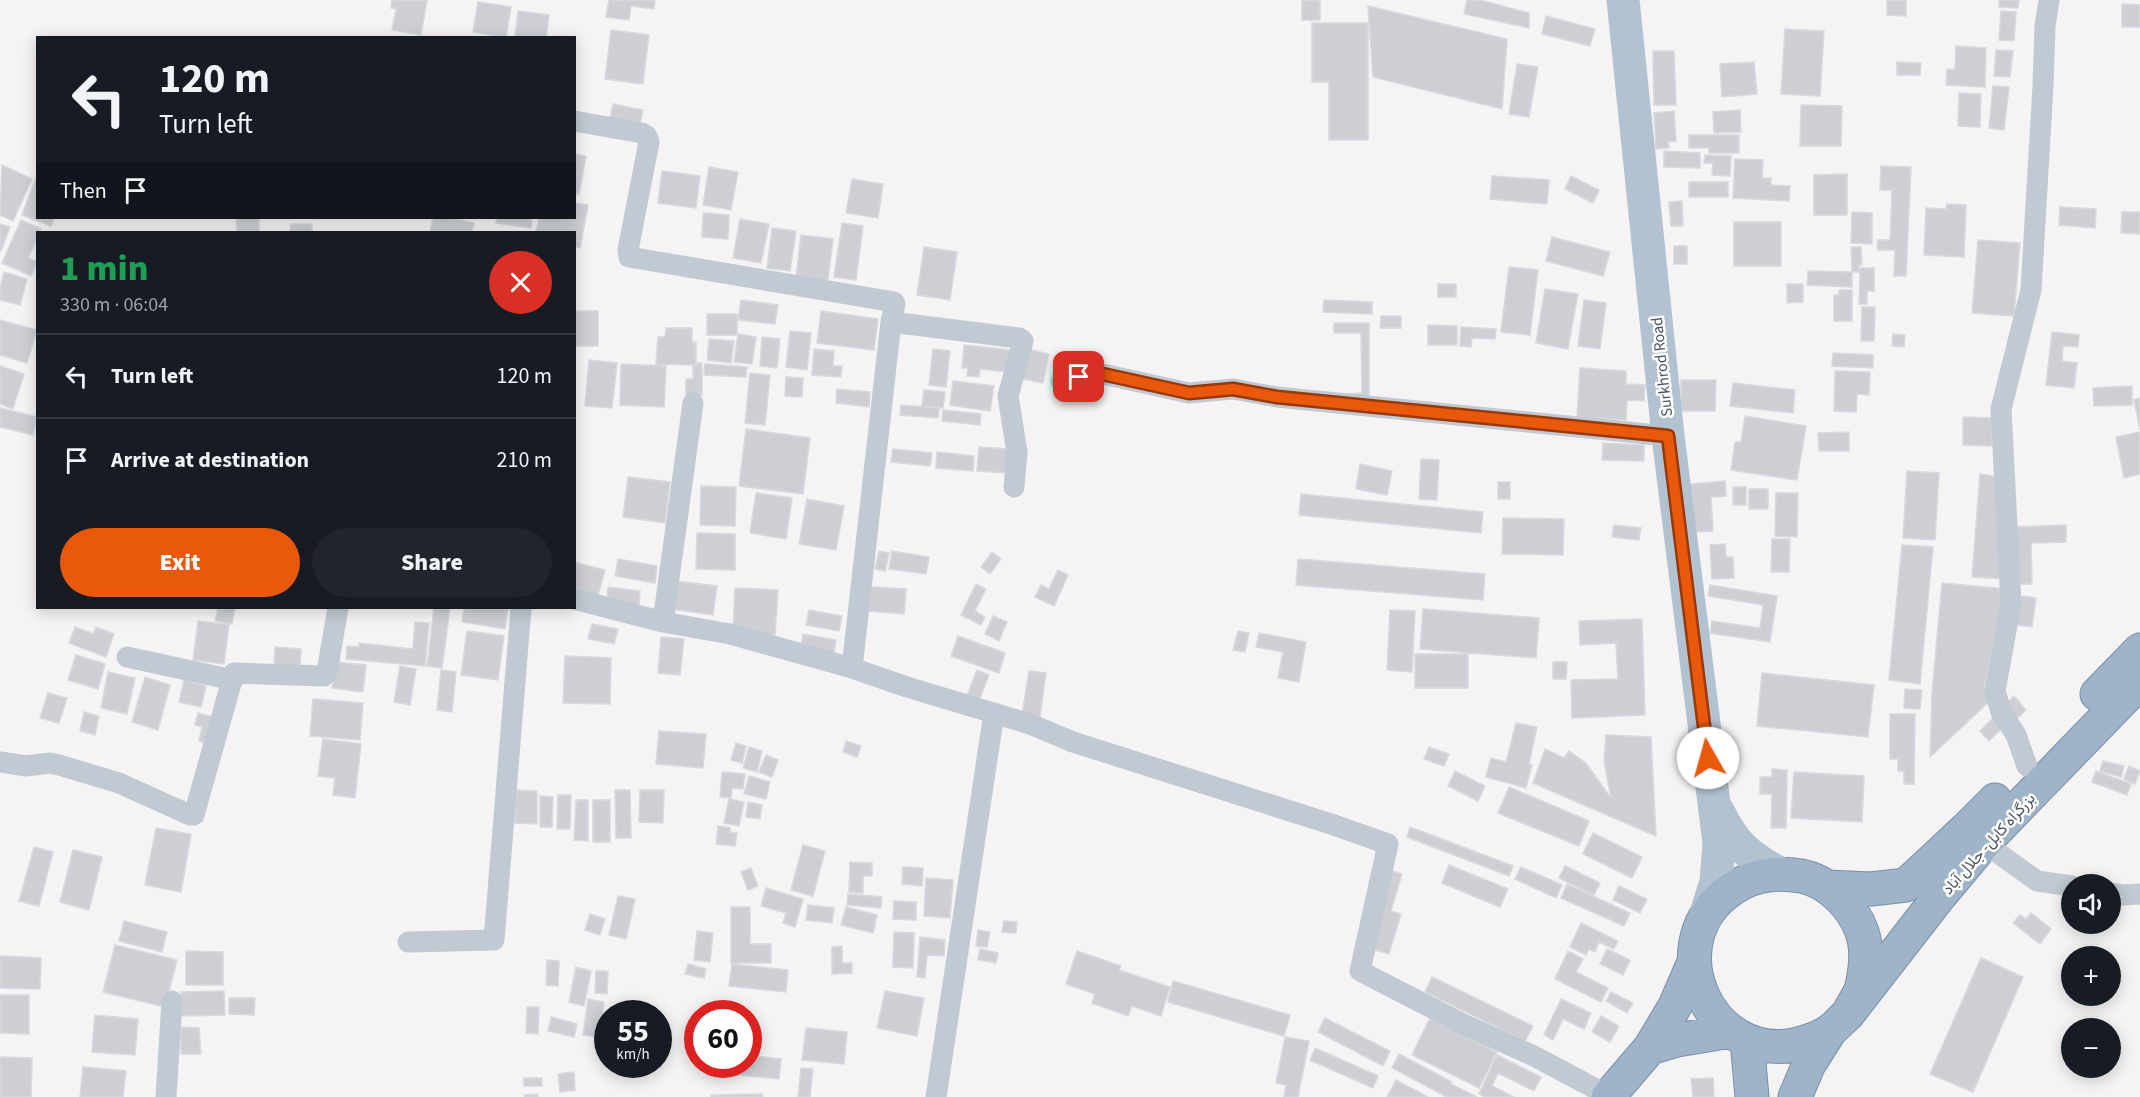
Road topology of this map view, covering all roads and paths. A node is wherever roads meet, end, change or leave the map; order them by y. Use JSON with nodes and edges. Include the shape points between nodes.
{"nodes":[{"id":1,"x":1623,"y":0,"type":"edge"},
{"id":2,"x":2049,"y":0,"type":"edge"},
{"id":3,"x":576,"y":121,"type":"edge"},
{"id":4,"x":891,"y":322,"type":"junction"},
{"id":5,"x":1061,"y":381,"type":"dead end"},
{"id":6,"x":693,"y":403,"type":"dead end"},
{"id":7,"x":1668,"y":436,"type":"junction"},
{"id":8,"x":1014,"y":487,"type":"dead end"},
{"id":9,"x":576,"y":600,"type":"edge"},
{"id":10,"x":338,"y":609,"type":"edge"},
{"id":11,"x":521,"y":609,"type":"edge"},
{"id":12,"x":663,"y":622,"type":"junction"},
{"id":13,"x":2140,"y":650,"type":"edge"},
{"id":14,"x":127,"y":657,"type":"dead end"},
{"id":15,"x":852,"y":668,"type":"junction"},
{"id":16,"x":233,"y":680,"type":"junction"},
{"id":17,"x":2140,"y":682,"type":"edge"},
{"id":18,"x":994,"y":713,"type":"junction"},
{"id":19,"x":0,"y":762,"type":"edge"},
{"id":20,"x":2027,"y":766,"type":"junction"},
{"id":21,"x":1714,"y":804,"type":"junction"},
{"id":22,"x":1984,"y":843,"type":"junction"},
{"id":23,"x":1779,"y":873,"type":"junction"},
{"id":24,"x":2061,"y":884,"type":"edge"},
{"id":25,"x":1827,"y":887,"type":"junction"},
{"id":26,"x":2140,"y":894,"type":"edge"},
{"id":27,"x":2121,"y":895,"type":"edge"},
{"id":28,"x":1704,"y":920,"type":"junction"},
{"id":29,"x":408,"y":942,"type":"dead end"},
{"id":30,"x":1694,"y":962,"type":"junction"},
{"id":31,"x":172,"y":1001,"type":"dead end"},
{"id":32,"x":1839,"y":1022,"type":"junction"},
{"id":33,"x":1739,"y":1036,"type":"junction"},
{"id":34,"x":1650,"y":1048,"type":"junction"},
{"id":35,"x":1609,"y":1096,"type":"edge"},
{"id":36,"x":166,"y":1097,"type":"edge"},
{"id":37,"x":936,"y":1097,"type":"edge"},
{"id":38,"x":1752,"y":1097,"type":"edge"},
{"id":39,"x":1795,"y":1097,"type":"edge"}],
"edges":[{"from":1,"to":7,"type":"main road","name":"Surkhrod Road"},
{"from":2,"to":20,"type":"street","via":[[2031,290],[2001,409],[2011,603],[1995,691]]},
{"from":3,"to":4,"type":"street","via":[[647,136],[629,257],[892,301],[895,304]]},
{"from":4,"to":8,"type":"street","via":[[1023,341],[1008,396],[1017,452]]},
{"from":4,"to":15,"type":"street"},
{"from":5,"to":7,"type":"street","via":[[1098,373],[1189,393],[1233,389],[1277,397]]},
{"from":6,"to":12,"type":"street"},
{"from":7,"to":21,"type":"main road","name":"Surkhrod Road"},
{"from":9,"to":12,"type":"street"},
{"from":10,"to":16,"type":"street","via":[[324,676],[240,672],[234,673]]},
{"from":11,"to":29,"type":"street","via":[[494,940]]},
{"from":12,"to":15,"type":"street","via":[[730,634]]},
{"from":13,"to":20,"type":"highway","name":"بزرگراه کابل- جلال آباد"},
{"from":14,"to":16,"type":"street"},
{"from":15,"to":18,"type":"street"},
{"from":16,"to":19,"type":"street","via":[[194,814],[119,783],[59,765]]},
{"from":17,"to":22,"type":"highway","name":"بزرگراه کابل- جلال آباد"},
{"from":18,"to":35,"type":"street","via":[[1388,844],[1360,971]]},
{"from":18,"to":37,"type":"street"},
{"from":20,"to":25,"type":"highway","name":"بزرگراه کابل- جلال آباد","via":[[1906,885],[1870,889]]},
{"from":21,"to":23,"type":"main road","name":"Surkhrod Road","via":[[1729,834],[1752,858]]},
{"from":21,"to":28,"type":"main road","name":"Surkhrod Road","via":[[1719,843],[1716,882]]},
{"from":22,"to":24,"type":"street","via":[[2037,881]]},
{"from":22,"to":32,"type":"highway","name":"بزرگراه کابل- جلال آباد"},
{"from":23,"to":25,"type":"highway","name":"بزرگراه کابل- جلال آباد","via":[[1804,877]]},
{"from":23,"to":28,"type":"highway","name":"بزرگراه کابل- جلال آباد","via":[[1735,886],[1717,901]]},
{"from":25,"to":32,"type":"highway","name":"بزرگراه کابل- جلال آباد","via":[[1853,915],[1862,932],[1867,960],[1862,988]]},
{"from":26,"to":27,"type":"street"},
{"from":28,"to":30,"type":"highway","name":"بزرگراه کابل- جلال آباد","via":[[1696,940]]},
{"from":30,"to":33,"type":"highway","name":"بزرگراه کابل- جلال آباد","via":[[1699,988],[1712,1012]]},
{"from":30,"to":34,"type":"highway","via":[[1675,1006]]},
{"from":31,"to":36,"type":"street"},
{"from":32,"to":33,"type":"highway","name":"بزرگراه کابل- جلال آباد","via":[[1807,1042],[1785,1046],[1763,1045]]},
{"from":32,"to":39,"type":"highway","name":"بزرگراه کابل- جلال آباد","via":[[1809,1064]]},
{"from":33,"to":34,"type":"highway","via":[[1677,1040]]},
{"from":33,"to":38,"type":"highway"},
{"from":34,"to":35,"type":"highway"}]}
